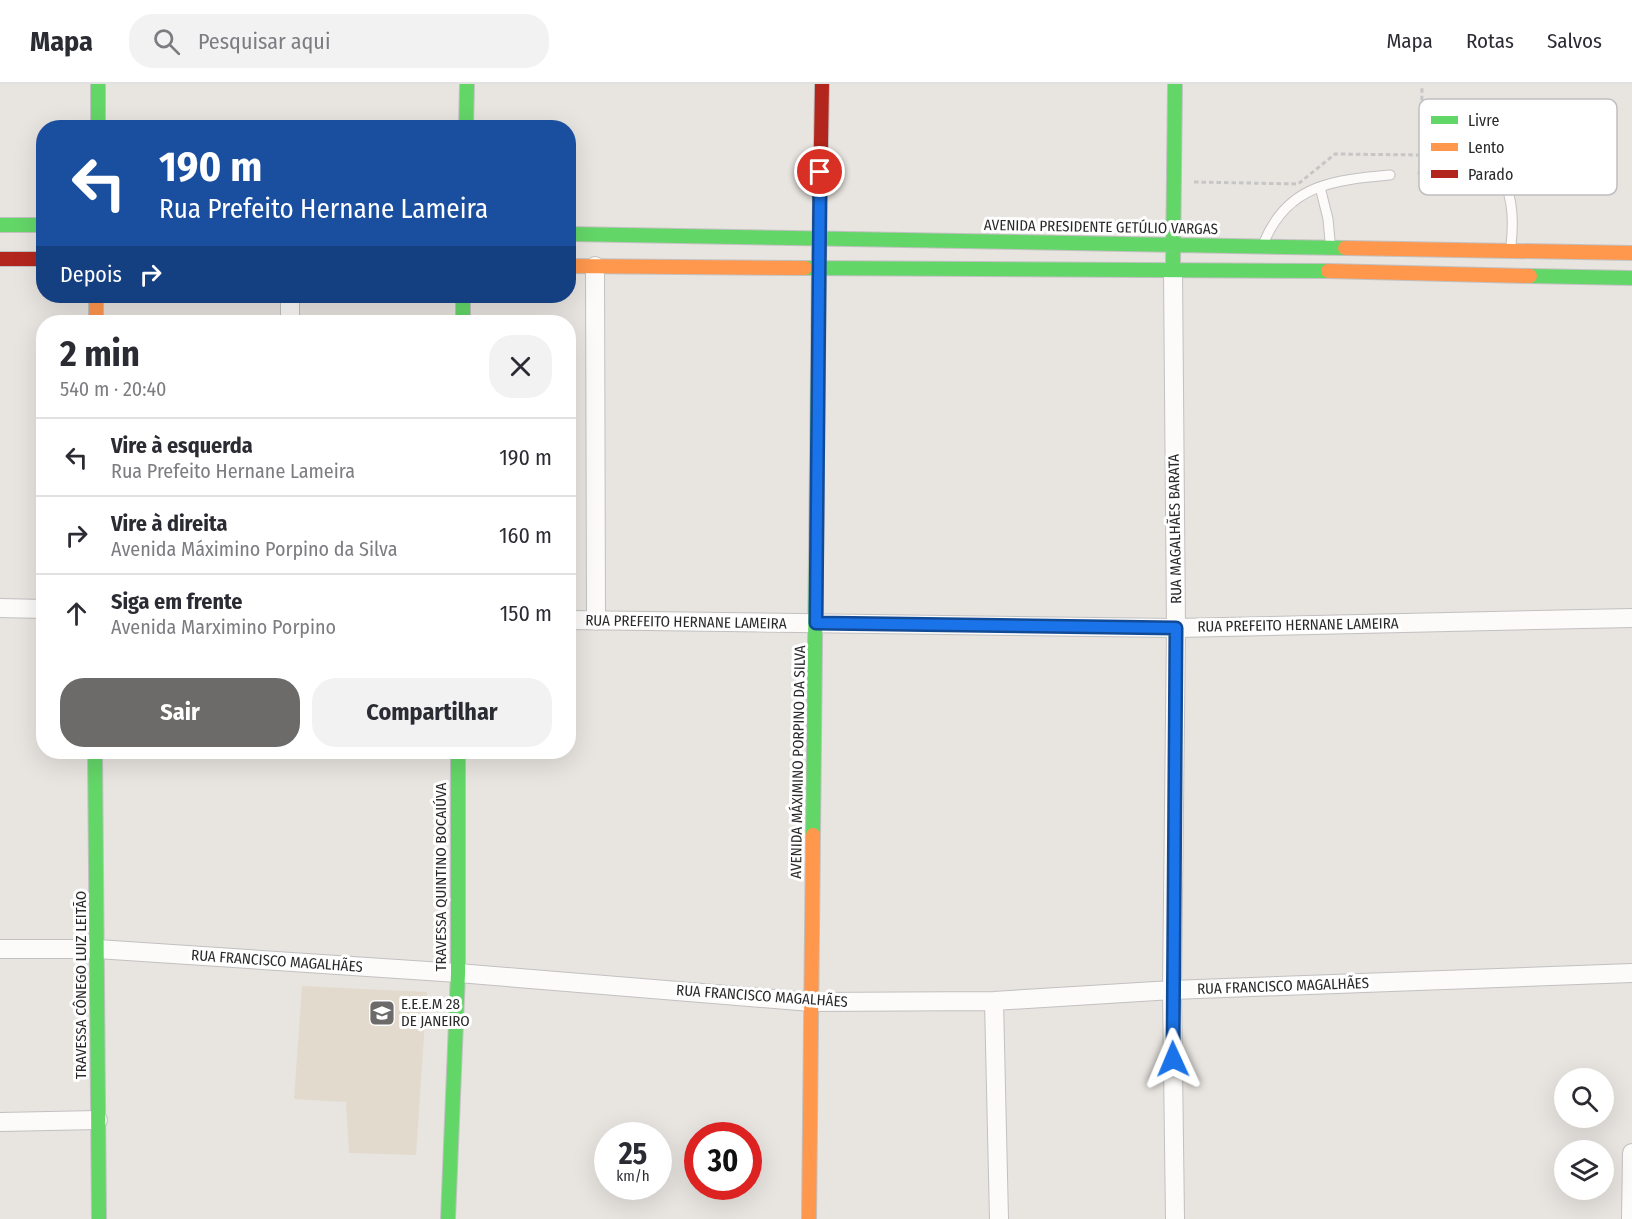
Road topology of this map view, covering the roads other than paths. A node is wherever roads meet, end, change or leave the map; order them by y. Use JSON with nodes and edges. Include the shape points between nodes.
{"nodes":[{"id":1,"x":98,"y":84,"type":"edge"},
{"id":2,"x":467,"y":84,"type":"edge"},
{"id":3,"x":822,"y":84,"type":"edge"},
{"id":4,"x":1175,"y":84,"type":"edge"},
{"id":5,"x":98,"y":120,"type":"edge"},
{"id":6,"x":466,"y":120,"type":"edge"},
{"id":7,"x":1390,"y":175,"type":"dead end"},
{"id":8,"x":1320,"y":187,"type":"junction"},
{"id":9,"x":1508,"y":195,"type":"edge"},
{"id":10,"x":0,"y":225,"type":"edge"},
{"id":11,"x":36,"y":225,"type":"edge"},
{"id":12,"x":576,"y":234,"type":"edge"},
{"id":13,"x":819,"y":238,"type":"junction"},
{"id":14,"x":1173,"y":245,"type":"junction"},
{"id":15,"x":1263,"y":246,"type":"junction"},
{"id":16,"x":1330,"y":247,"type":"junction"},
{"id":17,"x":1632,"y":252,"type":"edge"},
{"id":18,"x":0,"y":259,"type":"edge"},
{"id":19,"x":36,"y":259,"type":"edge"},
{"id":20,"x":1511,"y":262,"type":"junction"},
{"id":21,"x":576,"y":266,"type":"edge"},
{"id":22,"x":595,"y":266,"type":"junction"},
{"id":23,"x":819,"y":269,"type":"junction"},
{"id":24,"x":1330,"y":271,"type":"junction"},
{"id":25,"x":1173,"y":272,"type":"junction"},
{"id":26,"x":1632,"y":278,"type":"edge"},
{"id":27,"x":0,"y":608,"type":"edge"},
{"id":28,"x":36,"y":609,"type":"edge"},
{"id":29,"x":1632,"y":618,"type":"edge"},
{"id":30,"x":576,"y":620,"type":"edge"},
{"id":31,"x":596,"y":621,"type":"junction"},
{"id":32,"x":816,"y":623,"type":"junction"},
{"id":33,"x":1176,"y":628,"type":"junction"},
{"id":34,"x":95,"y":759,"type":"edge"},
{"id":35,"x":458,"y":759,"type":"edge"},
{"id":36,"x":97,"y":948,"type":"junction"},
{"id":37,"x":0,"y":949,"type":"edge"},
{"id":38,"x":458,"y":973,"type":"junction"},
{"id":39,"x":1632,"y":973,"type":"edge"},
{"id":40,"x":1172,"y":990,"type":"junction"},
{"id":41,"x":994,"y":1001,"type":"junction"},
{"id":42,"x":811,"y":1002,"type":"junction"},
{"id":43,"x":98,"y":1120,"type":"junction"},
{"id":44,"x":0,"y":1122,"type":"edge"},
{"id":45,"x":1632,"y":1153,"type":"edge"},
{"id":46,"x":99,"y":1219,"type":"edge"},
{"id":47,"x":448,"y":1219,"type":"edge"},
{"id":48,"x":809,"y":1219,"type":"edge"},
{"id":49,"x":999,"y":1219,"type":"edge"},
{"id":50,"x":1175,"y":1219,"type":"edge"},
{"id":51,"x":1631,"y":1219,"type":"edge"}],
"edges":[{"from":1,"to":5,"type":"main road"},
{"from":2,"to":6,"type":"main road"},
{"from":3,"to":13,"type":"main road","name":"AVENIDA MÁXIMINO PORPINO DA SILVA"},
{"from":4,"to":14,"type":"main road"},
{"from":7,"to":8,"type":"lane"},
{"from":8,"to":15,"type":"lane","via":[[1298,196],[1284,209],[1273,222]]},
{"from":8,"to":16,"type":"lane","via":[[1329,219]]},
{"from":9,"to":20,"type":"lane","via":[[1513,226]]},
{"from":10,"to":11,"type":"main road"},
{"from":12,"to":13,"type":"main road","name":"AVENIDA PRESIDENTE GETÚLIO VARGAS"},
{"from":13,"to":14,"type":"main road","name":"AVENIDA PRESIDENTE GETÚLIO VARGAS"},
{"from":13,"to":23,"type":"main road","name":"AVENIDA MÁXIMINO PORPINO DA SILVA"},
{"from":14,"to":15,"type":"main road","name":"AVENIDA PRESIDENTE GETÚLIO VARGAS"},
{"from":14,"to":25,"type":"main road"},
{"from":15,"to":16,"type":"main road","name":"AVENIDA PRESIDENTE GETÚLIO VARGAS"},
{"from":16,"to":20,"type":"main road","name":"AVENIDA PRESIDENTE GETÚLIO VARGAS"},
{"from":16,"to":24,"type":"lane"},
{"from":17,"to":20,"type":"main road","name":"AVENIDA PRESIDENTE GETÚLIO VARGAS"},
{"from":18,"to":19,"type":"main road"},
{"from":20,"to":24,"type":"main road","name":"AVENIDA PRESIDENTE GETÚLIO VARGAS"},
{"from":20,"to":26,"type":"main road","name":"AVENIDA PRESIDENTE GETÚLIO VARGAS"},
{"from":21,"to":22,"type":"main road","name":"AVENIDA PRESIDENTE GETÚLIO VARGAS"},
{"from":22,"to":23,"type":"main road","name":"AVENIDA PRESIDENTE GETÚLIO VARGAS"},
{"from":22,"to":31,"type":"street"},
{"from":23,"to":25,"type":"main road","name":"AVENIDA PRESIDENTE GETÚLIO VARGAS"},
{"from":23,"to":32,"type":"main road","name":"AVENIDA MÁXIMINO PORPINO DA SILVA"},
{"from":24,"to":25,"type":"main road","name":"AVENIDA PRESIDENTE GETÚLIO VARGAS"},
{"from":25,"to":33,"type":"street","name":"RUA MAGALHÃES BARATA"},
{"from":27,"to":28,"type":"street"},
{"from":29,"to":33,"type":"street","name":"RUA PREFEITO HERNANE LAMEIRA"},
{"from":30,"to":31,"type":"street","name":"RUA PREFEITO HERNANE LAMEIRA"},
{"from":31,"to":32,"type":"street","name":"RUA PREFEITO HERNANE LAMEIRA"},
{"from":32,"to":33,"type":"street","name":"RUA PREFEITO HERNANE LAMEIRA"},
{"from":32,"to":42,"type":"main road","name":"AVENIDA MÁXIMINO PORPINO DA SILVA"},
{"from":33,"to":40,"type":"street","name":"RUA MAGALHÃES BARATA"},
{"from":34,"to":36,"type":"main road","name":"TRAVESSA CÔNEGO LUIZ LEITÃO"},
{"from":35,"to":38,"type":"main road","name":"TRAVESSA QUINTINO BOCAIÚVA"},
{"from":36,"to":37,"type":"street","name":"RUA FRANCISCO MAGALHÃES"},
{"from":36,"to":38,"type":"street","name":"RUA FRANCISCO MAGALHÃES"},
{"from":36,"to":43,"type":"main road","name":"TRAVESSA CÔNEGO LUIZ LEITÃO"},
{"from":38,"to":42,"type":"street","name":"RUA FRANCISCO MAGALHÃES"},
{"from":38,"to":47,"type":"main road","name":"TRAVESSA QUINTINO BOCAIÚVA"},
{"from":39,"to":40,"type":"street","name":"RUA FRANCISCO MAGALHÃES"},
{"from":40,"to":41,"type":"street","name":"RUA FRANCISCO MAGALHÃES"},
{"from":40,"to":50,"type":"street","name":"RUA MAGALHÃES BARATA"},
{"from":41,"to":42,"type":"street","name":"RUA FRANCISCO MAGALHÃES"},
{"from":41,"to":49,"type":"street"},
{"from":42,"to":48,"type":"main road","name":"AVENIDA MÁXIMINO PORPINO DA SILVA"},
{"from":43,"to":44,"type":"street"},
{"from":43,"to":46,"type":"main road","name":"TRAVESSA CÔNEGO LUIZ LEITÃO"},
{"from":45,"to":51,"type":"street"}]}
